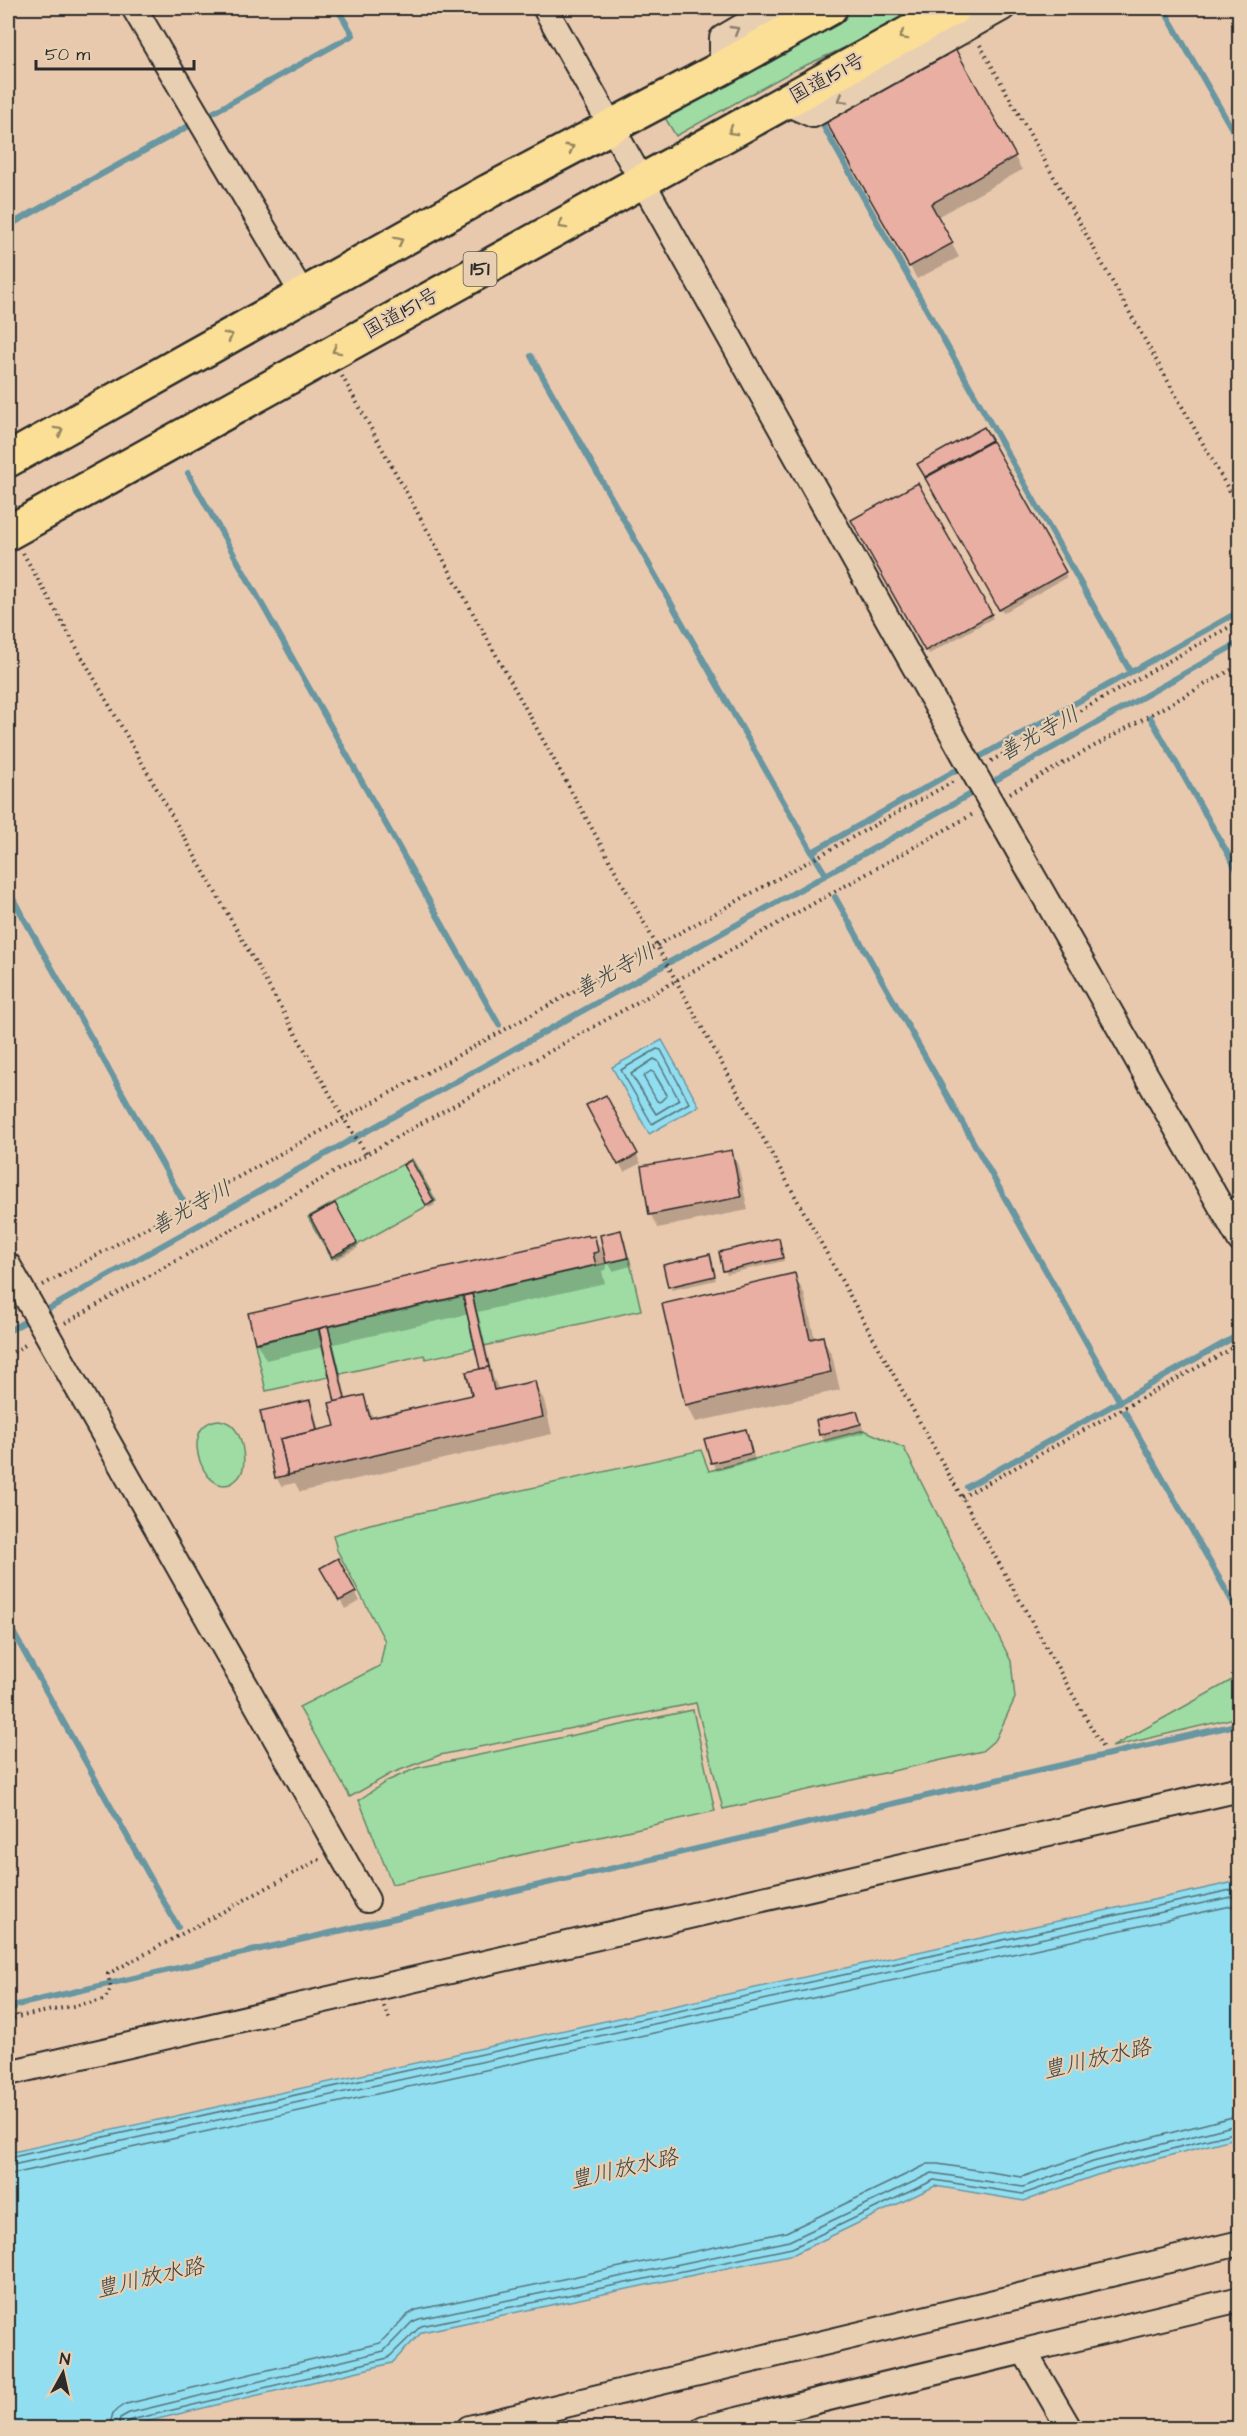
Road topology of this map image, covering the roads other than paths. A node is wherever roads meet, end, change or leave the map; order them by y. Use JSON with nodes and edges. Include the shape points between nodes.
{"nodes":[{"id":1,"x":134,"y":8,"type":"edge"},
{"id":2,"x":545,"y":8,"type":"edge"},
{"id":3,"x":774,"y":8,"type":"edge"},
{"id":4,"x":830,"y":8,"type":"edge"},
{"id":5,"x":1003,"y":8,"type":"edge"},
{"id":6,"x":961,"y":17,"type":"edge"},
{"id":7,"x":722,"y":68,"type":"junction"},
{"id":8,"x":611,"y":126,"type":"junction"},
{"id":9,"x":642,"y":181,"type":"junction"},
{"id":10,"x":303,"y":295,"type":"junction"},
{"id":11,"x":8,"y":460,"type":"edge"},
{"id":12,"x":9,"y":532,"type":"edge"},
{"id":13,"x":1239,"y":1240,"type":"edge"},
{"id":14,"x":8,"y":1265,"type":"edge"},
{"id":15,"x":21,"y":1303,"type":"edge"},
{"id":16,"x":1239,"y":1789,"type":"edge"},
{"id":17,"x":367,"y":1900,"type":"dead end"},
{"id":18,"x":8,"y":2073,"type":"edge"},
{"id":19,"x":1239,"y":2243,"type":"edge"},
{"id":20,"x":1239,"y":2299,"type":"edge"},
{"id":21,"x":1024,"y":2351,"type":"junction"},
{"id":22,"x":469,"y":2428,"type":"edge"},
{"id":23,"x":704,"y":2428,"type":"edge"},
{"id":24,"x":1069,"y":2428,"type":"edge"}],
"edges":[{"from":1,"to":10,"type":"street"},
{"from":2,"to":8,"type":"street"},
{"from":7,"to":3,"type":"street","one_way":true,"via":[[722,38]]},
{"from":4,"to":7,"type":"highway"},
{"from":5,"to":6,"type":"street"},
{"from":6,"to":9,"type":"highway","name":"国道151号","number":"151","one_way":true,"via":[[784,102]]},
{"from":7,"to":8,"type":"highway"},
{"from":8,"to":9,"type":"street"},
{"from":10,"to":8,"type":"highway","one_way":true},
{"from":9,"to":12,"type":"highway","name":"国道151号","number":"151","one_way":true},
{"from":9,"to":13,"type":"street"},
{"from":11,"to":10,"type":"highway","one_way":true},
{"from":14,"to":15,"type":"street"},
{"from":15,"to":17,"type":"street","via":[[45,1331]]},
{"from":16,"to":18,"type":"street"},
{"from":19,"to":22,"type":"street"},
{"from":20,"to":21,"type":"street"},
{"from":21,"to":23,"type":"street"},
{"from":21,"to":24,"type":"street"}]}
